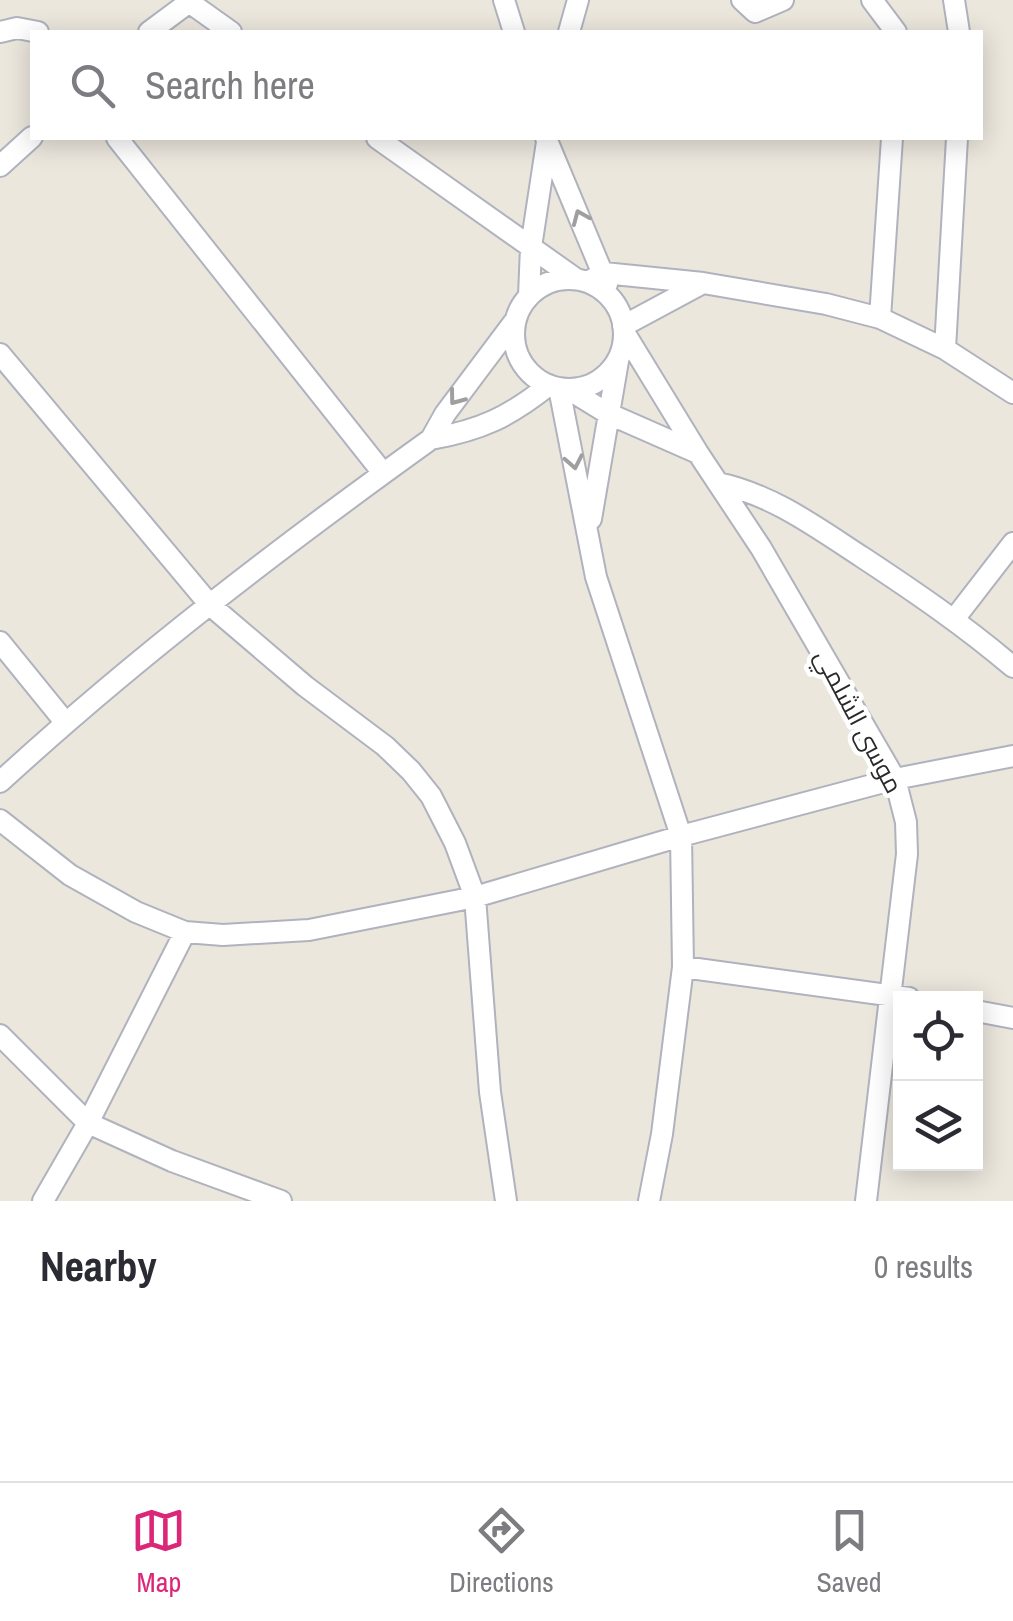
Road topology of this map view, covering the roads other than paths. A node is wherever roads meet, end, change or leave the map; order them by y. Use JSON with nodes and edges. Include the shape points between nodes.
{"nodes":[{"id":1,"x":504,"y":0,"type":"edge"},
{"id":2,"x":578,"y":0,"type":"edge"},
{"id":3,"x":742,"y":0,"type":"edge"},
{"id":4,"x":783,"y":0,"type":"edge"},
{"id":5,"x":872,"y":0,"type":"edge"},
{"id":6,"x":954,"y":0,"type":"edge"},
{"id":7,"x":190,"y":1,"type":"edge"},
{"id":8,"x":30,"y":30,"type":"edge"},
{"id":9,"x":152,"y":30,"type":"edge"},
{"id":10,"x":228,"y":30,"type":"edge"},
{"id":11,"x":513,"y":30,"type":"edge"},
{"id":12,"x":570,"y":30,"type":"edge"},
{"id":13,"x":894,"y":30,"type":"edge"},
{"id":14,"x":959,"y":30,"type":"edge"},
{"id":15,"x":0,"y":32,"type":"edge"},
{"id":16,"x":30,"y":138,"type":"edge"},
{"id":17,"x":118,"y":140,"type":"edge"},
{"id":18,"x":380,"y":140,"type":"edge"},
{"id":19,"x":546,"y":140,"type":"edge"},
{"id":20,"x":546,"y":140,"type":"edge"},
{"id":21,"x":892,"y":140,"type":"edge"},
{"id":22,"x":957,"y":140,"type":"edge"},
{"id":23,"x":0,"y":166,"type":"edge"},
{"id":24,"x":532,"y":248,"type":"junction"},
{"id":25,"x":589,"y":278,"type":"junction"},
{"id":26,"x":704,"y":283,"type":"junction"},
{"id":27,"x":529,"y":296,"type":"junction"},
{"id":28,"x":880,"y":318,"type":"junction"},
{"id":29,"x":515,"y":321,"type":"junction"},
{"id":30,"x":624,"y":329,"type":"junction"},
{"id":31,"x":946,"y":349,"type":"junction"},
{"id":32,"x":0,"y":354,"type":"edge"},
{"id":33,"x":618,"y":359,"type":"junction"},
{"id":34,"x":559,"y":387,"type":"junction"},
{"id":35,"x":1013,"y":394,"type":"edge"},
{"id":36,"x":607,"y":413,"type":"junction"},
{"id":37,"x":430,"y":439,"type":"junction"},
{"id":38,"x":698,"y":453,"type":"junction"},
{"id":39,"x":383,"y":473,"type":"junction"},
{"id":40,"x":718,"y":483,"type":"junction"},
{"id":41,"x":589,"y":536,"type":"junction"},
{"id":42,"x":1013,"y":543,"type":"edge"},
{"id":43,"x":210,"y":605,"type":"junction"},
{"id":44,"x":955,"y":618,"type":"junction"},
{"id":45,"x":0,"y":642,"type":"edge"},
{"id":46,"x":1013,"y":667,"type":"edge"},
{"id":47,"x":65,"y":722,"type":"junction"},
{"id":48,"x":1013,"y":756,"type":"edge"},
{"id":49,"x":895,"y":780,"type":"junction"},
{"id":50,"x":0,"y":782,"type":"edge"},
{"id":51,"x":0,"y":820,"type":"edge"},
{"id":52,"x":681,"y":836,"type":"junction"},
{"id":53,"x":475,"y":897,"type":"junction"},
{"id":54,"x":184,"y":932,"type":"junction"},
{"id":55,"x":683,"y":967,"type":"junction"},
{"id":56,"x":900,"y":991,"type":"edge"},
{"id":57,"x":893,"y":996,"type":"edge"},
{"id":58,"x":983,"y":1012,"type":"edge"},
{"id":59,"x":1013,"y":1018,"type":"edge"},
{"id":60,"x":0,"y":1034,"type":"edge"},
{"id":61,"x":893,"y":1039,"type":"edge"},
{"id":62,"x":88,"y":1123,"type":"junction"},
{"id":63,"x":44,"y":1201,"type":"edge"},
{"id":64,"x":280,"y":1201,"type":"edge"},
{"id":65,"x":506,"y":1201,"type":"edge"},
{"id":66,"x":649,"y":1201,"type":"edge"},
{"id":67,"x":866,"y":1201,"type":"edge"}],
"edges":[{"from":1,"to":11,"type":"street"},
{"from":2,"to":12,"type":"street"},
{"from":3,"to":4,"type":"street","via":[[755,12]]},
{"from":5,"to":13,"type":"street"},
{"from":6,"to":14,"type":"street"},
{"from":7,"to":9,"type":"street"},
{"from":7,"to":10,"type":"street"},
{"from":8,"to":15,"type":"street"},
{"from":16,"to":23,"type":"street"},
{"from":17,"to":39,"type":"street"},
{"from":18,"to":24,"type":"street"},
{"from":19,"to":24,"type":"street"},
{"from":25,"to":20,"type":"street","one_way":true},
{"from":21,"to":28,"type":"street"},
{"from":22,"to":31,"type":"street"},
{"from":24,"to":25,"type":"street"},
{"from":24,"to":27,"type":"street"},
{"from":25,"to":26,"type":"street"},
{"from":25,"to":27,"type":"street","via":[[550,282]]},
{"from":25,"to":30,"type":"street","via":[[617,307]]},
{"from":26,"to":28,"type":"street"},
{"from":26,"to":30,"type":"street"},
{"from":27,"to":29,"type":"street"},
{"from":28,"to":31,"type":"street"},
{"from":29,"to":34,"type":"street","via":[[520,359],[532,375]]},
{"from":29,"to":37,"type":"street","one_way":true},
{"from":30,"to":33,"type":"street"},
{"from":30,"to":38,"type":"street","name":"موسى الشلمي"},
{"from":31,"to":35,"type":"street"},
{"from":32,"to":43,"type":"street"},
{"from":33,"to":34,"type":"street","via":[[595,382]]},
{"from":33,"to":36,"type":"street"},
{"from":34,"to":36,"type":"street"},
{"from":34,"to":37,"type":"street","via":[[472,431]]},
{"from":34,"to":41,"type":"street","one_way":true},
{"from":36,"to":38,"type":"street"},
{"from":36,"to":41,"type":"street"},
{"from":37,"to":39,"type":"street"},
{"from":38,"to":40,"type":"street","name":"موسى الشلمي"},
{"from":39,"to":43,"type":"street"},
{"from":40,"to":44,"type":"street","via":[[787,508]]},
{"from":40,"to":49,"type":"street","name":"موسى الشلمي"},
{"from":41,"to":52,"type":"street","via":[[596,577]]},
{"from":42,"to":44,"type":"street"},
{"from":43,"to":47,"type":"street"},
{"from":43,"to":53,"type":"street","via":[[412,771],[456,844]]},
{"from":44,"to":46,"type":"street"},
{"from":45,"to":47,"type":"street"},
{"from":47,"to":50,"type":"street"},
{"from":48,"to":49,"type":"street"},
{"from":49,"to":52,"type":"street"},
{"from":49,"to":56,"type":"street","name":"موسى الشلمي","via":[[907,854]]},
{"from":51,"to":54,"type":"street","via":[[70,876]]},
{"from":52,"to":53,"type":"street"},
{"from":52,"to":55,"type":"street"},
{"from":53,"to":54,"type":"street","via":[[309,930]]},
{"from":53,"to":65,"type":"street"},
{"from":54,"to":62,"type":"street"},
{"from":55,"to":57,"type":"street"},
{"from":55,"to":66,"type":"street"},
{"from":58,"to":59,"type":"street"},
{"from":60,"to":62,"type":"street"},
{"from":61,"to":67,"type":"street","name":"موسى الشلمي"},
{"from":62,"to":63,"type":"street"},
{"from":62,"to":64,"type":"street"}]}
